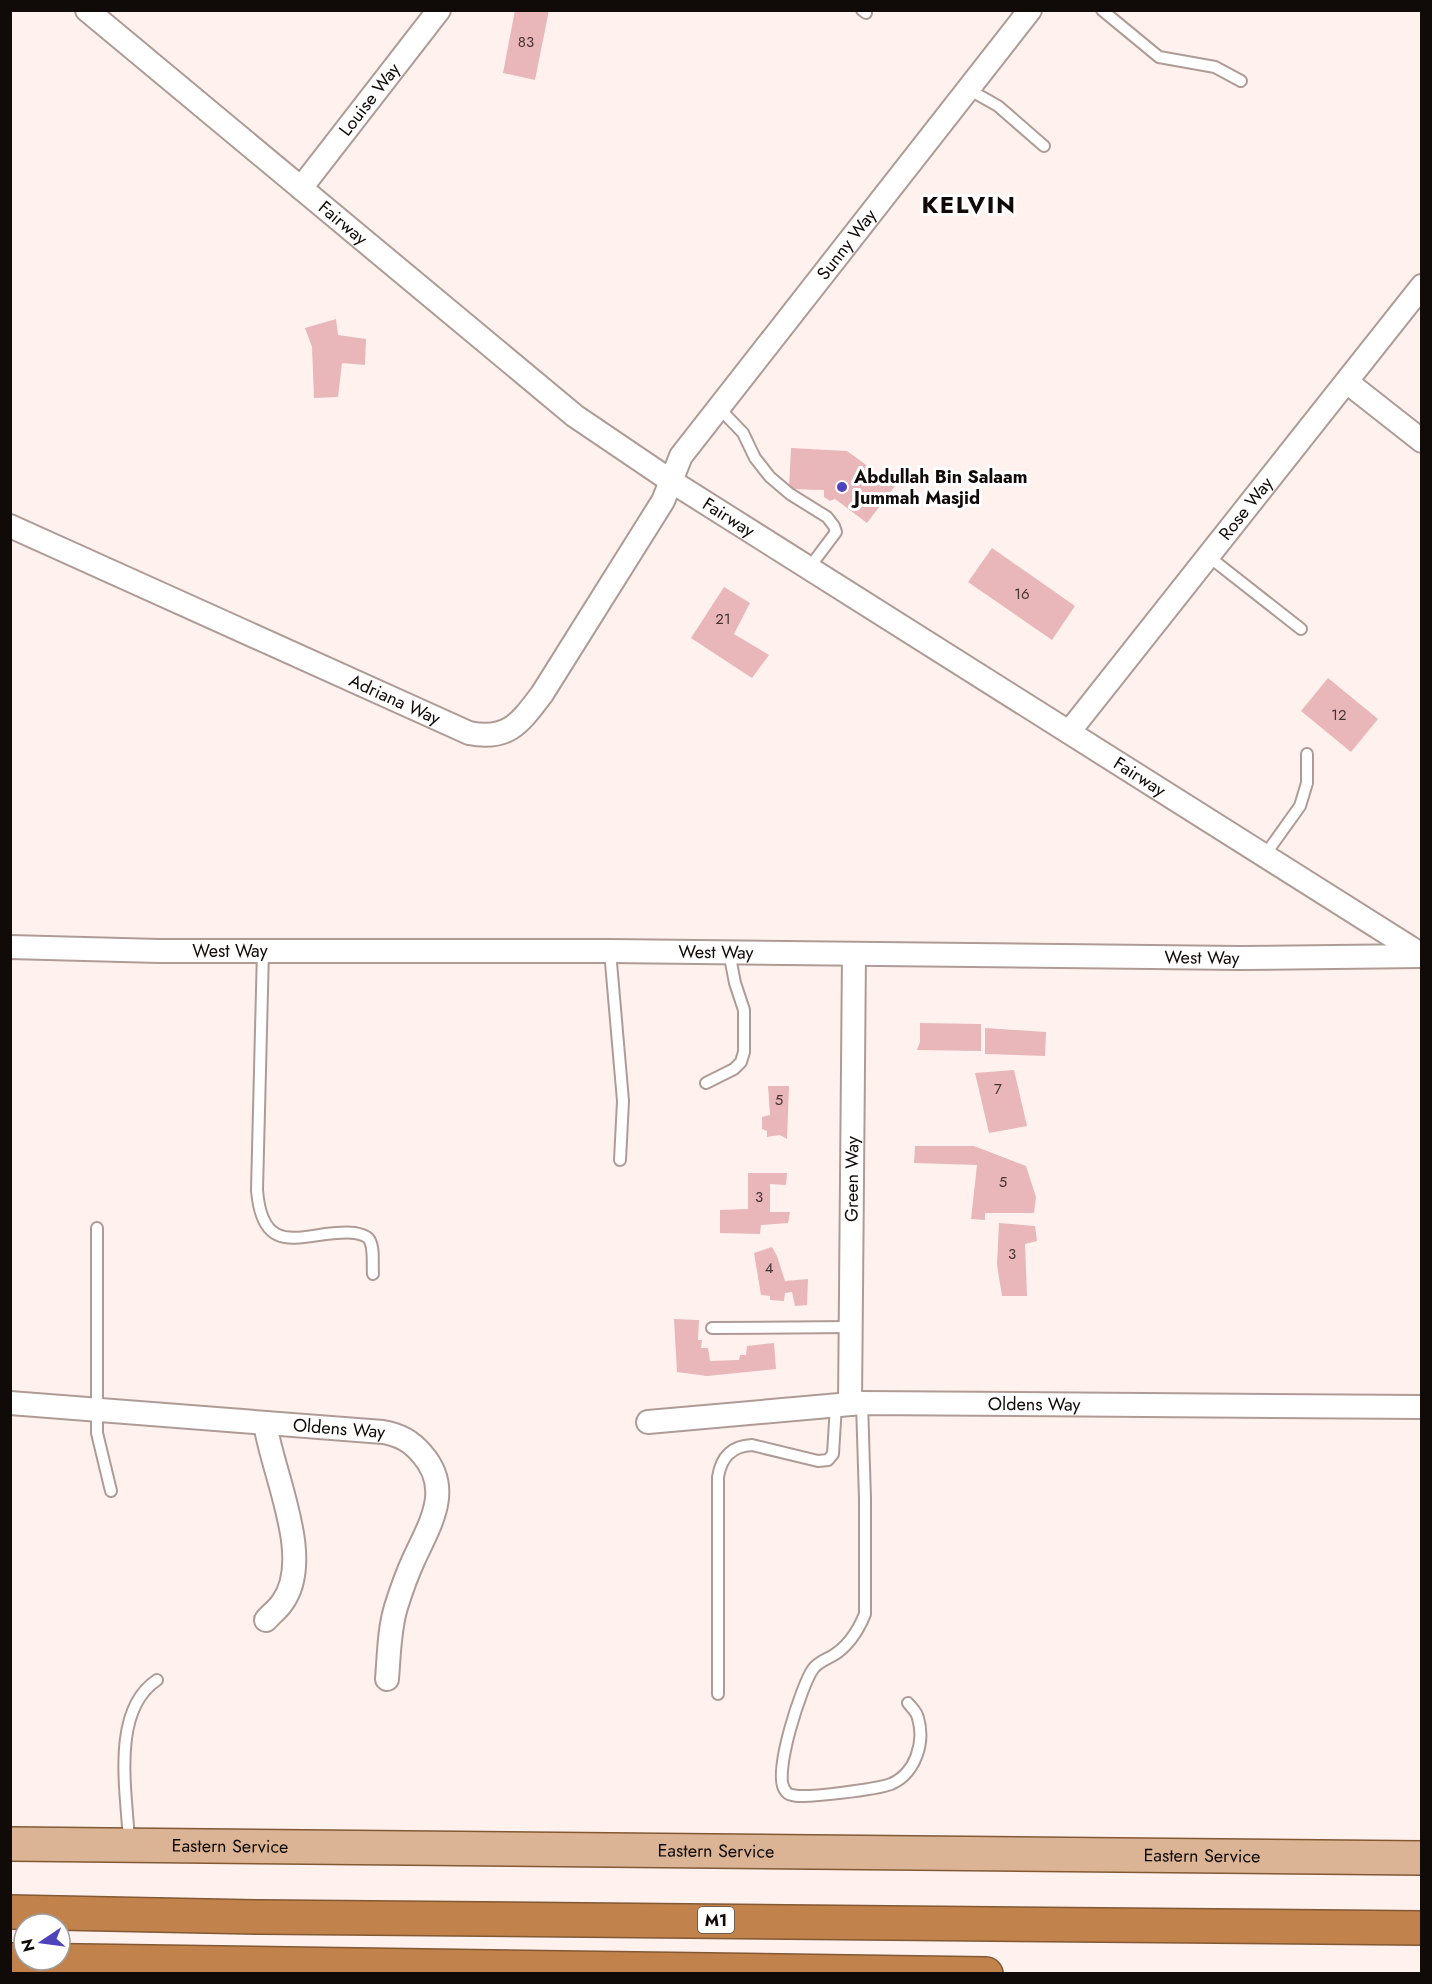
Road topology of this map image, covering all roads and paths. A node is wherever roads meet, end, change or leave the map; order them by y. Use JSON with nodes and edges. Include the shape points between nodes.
{"nodes":[{"id":1,"x":87,"y":10,"type":"edge"},
{"id":2,"x":439,"y":10,"type":"edge"},
{"id":3,"x":1030,"y":10,"type":"edge"},
{"id":4,"x":1102,"y":10,"type":"edge"},
{"id":5,"x":1241,"y":81,"type":"dead end"},
{"id":6,"x":968,"y":89,"type":"junction"},
{"id":7,"x":1044,"y":146,"type":"dead end"},
{"id":8,"x":301,"y":188,"type":"junction"},
{"id":9,"x":1422,"y":286,"type":"edge"},
{"id":10,"x":1347,"y":382,"type":"junction"},
{"id":11,"x":718,"y":408,"type":"junction"},
{"id":12,"x":1422,"y":441,"type":"edge"},
{"id":13,"x":671,"y":481,"type":"junction"},
{"id":14,"x":10,"y":526,"type":"edge"},
{"id":15,"x":1209,"y":556,"type":"junction"},
{"id":16,"x":809,"y":568,"type":"junction"},
{"id":17,"x":1301,"y":629,"type":"dead end"},
{"id":18,"x":1069,"y":732,"type":"junction"},
{"id":19,"x":1307,"y":754,"type":"dead end"},
{"id":20,"x":1265,"y":855,"type":"junction"},
{"id":21,"x":10,"y":947,"type":"edge"},
{"id":22,"x":263,"y":950,"type":"junction"},
{"id":23,"x":610,"y":951,"type":"junction"},
{"id":24,"x":729,"y":952,"type":"junction"},
{"id":25,"x":854,"y":954,"type":"junction"},
{"id":26,"x":1422,"y":955,"type":"edge"},
{"id":27,"x":706,"y":1083,"type":"dead end"},
{"id":28,"x":620,"y":1160,"type":"dead end"},
{"id":29,"x":97,"y":1227,"type":"dead end"},
{"id":30,"x":373,"y":1274,"type":"dead end"},
{"id":31,"x":851,"y":1327,"type":"junction"},
{"id":32,"x":712,"y":1328,"type":"dead end"},
{"id":33,"x":10,"y":1402,"type":"edge"},
{"id":34,"x":849,"y":1404,"type":"junction"},
{"id":35,"x":1422,"y":1407,"type":"edge"},
{"id":36,"x":97,"y":1410,"type":"junction"},
{"id":37,"x":648,"y":1422,"type":"dead end"},
{"id":38,"x":265,"y":1423,"type":"junction"},
{"id":39,"x":111,"y":1491,"type":"dead end"},
{"id":40,"x":266,"y":1620,"type":"dead end"},
{"id":41,"x":157,"y":1680,"type":"dead end"},
{"id":42,"x":387,"y":1680,"type":"dead end"},
{"id":43,"x":718,"y":1694,"type":"dead end"},
{"id":44,"x":908,"y":1703,"type":"dead end"},
{"id":45,"x":10,"y":1844,"type":"edge"},
{"id":46,"x":130,"y":1846,"type":"junction"},
{"id":47,"x":1422,"y":1858,"type":"edge"},
{"id":48,"x":10,"y":1912,"type":"edge"},
{"id":49,"x":1422,"y":1928,"type":"edge"},
{"id":50,"x":10,"y":1960,"type":"edge"},
{"id":51,"x":986,"y":1974,"type":"edge"}],
"edges":[{"from":1,"to":8,"type":"street","name":"Fairway"},
{"from":2,"to":8,"type":"street","name":"Louise Way"},
{"from":3,"to":6,"type":"street","name":"Sunny Way"},
{"from":4,"to":5,"type":"lane","via":[[1159,57],[1215,67]]},
{"from":6,"to":7,"type":"lane","via":[[998,106]]},
{"from":6,"to":11,"type":"street","name":"Sunny Way"},
{"from":8,"to":13,"type":"street","name":"Fairway","via":[[575,416]]},
{"from":9,"to":10,"type":"street","name":"Rose Way"},
{"from":10,"to":12,"type":"street"},
{"from":10,"to":15,"type":"street","name":"Rose Way"},
{"from":11,"to":13,"type":"street","name":"Sunny Way","via":[[681,456]]},
{"from":11,"to":16,"type":"lane","via":[[743,433],[770,477],[834,526],[836,532]]},
{"from":13,"to":14,"type":"street","name":"Adriana Way","via":[[663,501],[542,694],[515,726],[486,736],[446,723]]},
{"from":13,"to":16,"type":"street","name":"Fairway"},
{"from":15,"to":17,"type":"lane"},
{"from":15,"to":18,"type":"street","name":"Rose Way"},
{"from":16,"to":18,"type":"street","name":"Fairway"},
{"from":18,"to":20,"type":"street","name":"Fairway"},
{"from":19,"to":20,"type":"lane","via":[[1307,783],[1300,806]]},
{"from":20,"to":26,"type":"street","name":"Fairway"},
{"from":21,"to":22,"type":"street","name":"West Way"},
{"from":22,"to":23,"type":"street","name":"West Way"},
{"from":22,"to":30,"type":"lane","via":[[259,1211],[278,1235],[293,1239],[347,1232],[362,1234],[372,1245]]},
{"from":23,"to":24,"type":"street","name":"West Way"},
{"from":23,"to":28,"type":"lane","via":[[623,1101]]},
{"from":24,"to":25,"type":"street","name":"West Way"},
{"from":24,"to":27,"type":"lane","via":[[744,1010],[744,1052],[734,1069]]},
{"from":25,"to":26,"type":"street","name":"West Way","via":[[1240,958]]},
{"from":25,"to":31,"type":"street","name":"Green Way"},
{"from":29,"to":36,"type":"lane"},
{"from":31,"to":32,"type":"lane"},
{"from":31,"to":34,"type":"street","name":"Green Way"},
{"from":33,"to":36,"type":"street","name":"Oldens Way"},
{"from":34,"to":35,"type":"street","name":"Oldens Way"},
{"from":34,"to":37,"type":"street","name":"Oldens Way"},
{"from":34,"to":43,"type":"lane","via":[[828,1460],[752,1445],[728,1454],[720,1466]]},
{"from":34,"to":44,"type":"lane","via":[[866,1553],[865,1614],[848,1644],[815,1665],[806,1679],[782,1763],[785,1791],[800,1796],[856,1790],[891,1784],[905,1774],[917,1757],[921,1737],[918,1716]]},
{"from":36,"to":38,"type":"street","name":"Oldens Way"},
{"from":36,"to":39,"type":"lane","via":[[99,1445]]},
{"from":38,"to":40,"type":"street","via":[[295,1556],[292,1582],[283,1602]]},
{"from":38,"to":42,"type":"street","name":"Oldens Way","via":[[396,1435],[418,1449],[435,1473],[438,1495],[430,1526],[396,1608]]},
{"from":41,"to":46,"type":"lane","via":[[146,1687],[136,1703],[125,1746]]},
{"from":45,"to":46,"type":"main road","name":"Eastern Service"},
{"from":46,"to":47,"type":"main road","name":"Eastern Service"},
{"from":48,"to":49,"type":"highway","number":"M1"},
{"from":50,"to":51,"type":"highway"}]}
